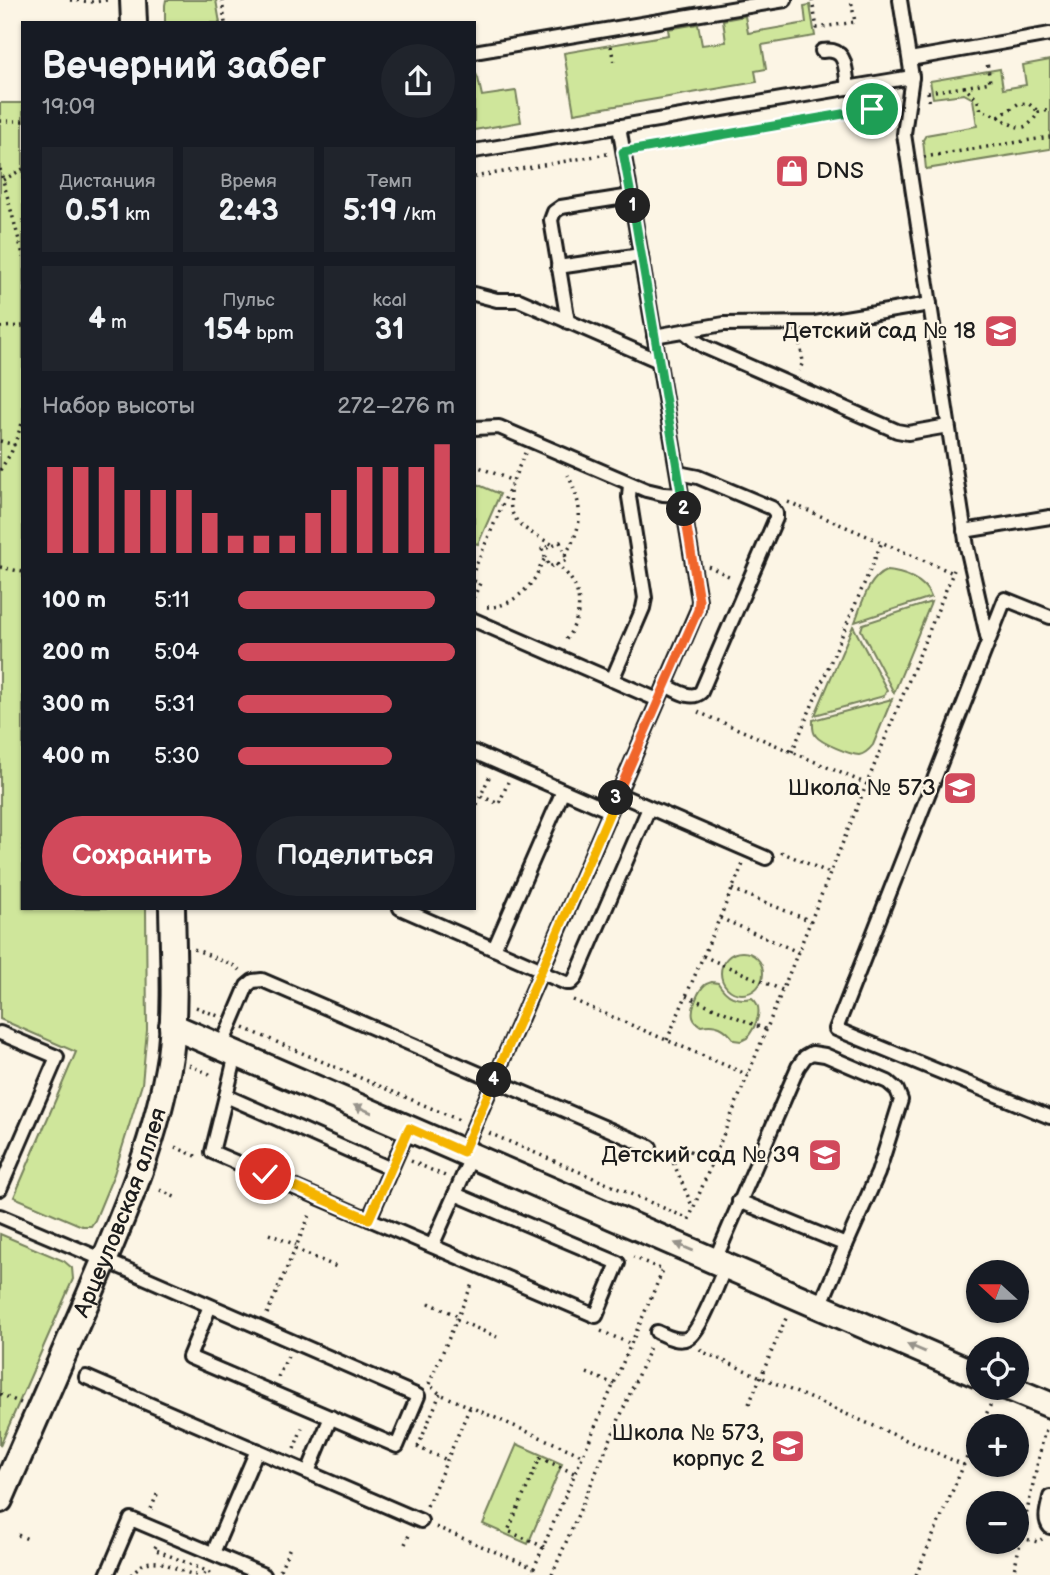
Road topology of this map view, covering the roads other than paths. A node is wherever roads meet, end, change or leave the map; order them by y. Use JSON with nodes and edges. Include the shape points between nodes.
{"nodes":[{"id":1,"x":134,"y":0,"type":"edge"},
{"id":2,"x":785,"y":0,"type":"edge"},
{"id":3,"x":900,"y":0,"type":"edge"},
{"id":4,"x":134,"y":21,"type":"edge"},
{"id":5,"x":1050,"y":34,"type":"edge"},
{"id":6,"x":822,"y":51,"type":"dead end"},
{"id":7,"x":476,"y":52,"type":"edge"},
{"id":8,"x":910,"y":60,"type":"junction"},
{"id":9,"x":912,"y":77,"type":"junction"},
{"id":10,"x":848,"y":88,"type":"junction"},
{"id":11,"x":619,"y":126,"type":"junction"},
{"id":12,"x":476,"y":150,"type":"edge"},
{"id":13,"x":631,"y":196,"type":"junction"},
{"id":14,"x":640,"y":255,"type":"junction"},
{"id":15,"x":558,"y":267,"type":"junction"},
{"id":16,"x":476,"y":295,"type":"edge"},
{"id":17,"x":930,"y":304,"type":"junction"},
{"id":18,"x":568,"y":322,"type":"junction"},
{"id":19,"x":684,"y":331,"type":"junction"},
{"id":20,"x":654,"y":336,"type":"junction"},
{"id":21,"x":659,"y":361,"type":"junction"},
{"id":22,"x":948,"y":426,"type":"junction"},
{"id":23,"x":476,"y":428,"type":"edge"},
{"id":24,"x":678,"y":473,"type":"junction"},
{"id":25,"x":630,"y":484,"type":"junction"},
{"id":26,"x":681,"y":495,"type":"junction"},
{"id":27,"x":1050,"y":517,"type":"edge"},
{"id":28,"x":964,"y":531,"type":"junction"},
{"id":29,"x":1050,"y":617,"type":"edge"},
{"id":30,"x":476,"y":621,"type":"edge"},
{"id":31,"x":988,"y":640,"type":"junction"},
{"id":32,"x":612,"y":680,"type":"junction"},
{"id":33,"x":665,"y":685,"type":"junction"},
{"id":34,"x":658,"y":700,"type":"junction"},
{"id":35,"x":476,"y":753,"type":"edge"},
{"id":36,"x":563,"y":791,"type":"junction"},
{"id":37,"x":618,"y":794,"type":"junction"},
{"id":38,"x":649,"y":808,"type":"junction"},
{"id":39,"x":610,"y":811,"type":"junction"},
{"id":40,"x":766,"y":858,"type":"dead end"},
{"id":41,"x":172,"y":910,"type":"edge"},
{"id":42,"x":405,"y":910,"type":"edge"},
{"id":43,"x":494,"y":949,"type":"junction"},
{"id":44,"x":541,"y":971,"type":"junction"},
{"id":45,"x":172,"y":1026,"type":"junction"},
{"id":46,"x":0,"y":1033,"type":"edge"},
{"id":47,"x":229,"y":1051,"type":"junction"},
{"id":48,"x":494,"y":1079,"type":"junction"},
{"id":49,"x":227,"y":1089,"type":"junction"},
{"id":50,"x":1050,"y":1117,"type":"edge"},
{"id":51,"x":409,"y":1128,"type":"junction"},
{"id":52,"x":650,"y":1147,"type":"road end"},
{"id":53,"x":467,"y":1154,"type":"junction"},
{"id":54,"x":391,"y":1168,"type":"junction"},
{"id":55,"x":457,"y":1188,"type":"junction"},
{"id":56,"x":0,"y":1189,"type":"edge"},
{"id":57,"x":739,"y":1201,"type":"junction"},
{"id":58,"x":0,"y":1216,"type":"edge"},
{"id":59,"x":369,"y":1219,"type":"junction"},
{"id":60,"x":846,"y":1245,"type":"junction"},
{"id":61,"x":432,"y":1246,"type":"junction"},
{"id":62,"x":104,"y":1260,"type":"junction"},
{"id":63,"x":720,"y":1263,"type":"junction"},
{"id":64,"x":210,"y":1306,"type":"junction"},
{"id":65,"x":820,"y":1306,"type":"junction"},
{"id":66,"x":657,"y":1332,"type":"road end"},
{"id":67,"x":966,"y":1370,"type":"edge"},
{"id":68,"x":86,"y":1377,"type":"dead end"},
{"id":69,"x":1029,"y":1400,"type":"edge"},
{"id":70,"x":1050,"y":1405,"type":"edge"},
{"id":71,"x":331,"y":1417,"type":"junction"},
{"id":72,"x":257,"y":1450,"type":"junction"},
{"id":73,"x":307,"y":1472,"type":"junction"},
{"id":74,"x":1050,"y":1497,"type":"edge"},
{"id":75,"x":0,"y":1500,"type":"edge"},
{"id":76,"x":421,"y":1521,"type":"road end"},
{"id":77,"x":1047,"y":1533,"type":"edge"},
{"id":78,"x":213,"y":1553,"type":"junction"},
{"id":79,"x":107,"y":1575,"type":"edge"},
{"id":80,"x":264,"y":1575,"type":"edge"}],
"edges":[{"from":1,"to":4,"type":"street"},
{"from":2,"to":7,"type":"lane"},
{"from":3,"to":8,"type":"lane"},
{"from":5,"to":8,"type":"lane"},
{"from":6,"to":10,"type":"lane","via":[[838,52],[843,58]]},
{"from":8,"to":9,"type":"lane"},
{"from":9,"to":10,"type":"lane"},
{"from":9,"to":17,"type":"lane","via":[[904,134]]},
{"from":10,"to":11,"type":"lane"},
{"from":11,"to":12,"type":"lane"},
{"from":11,"to":13,"type":"lane"},
{"from":13,"to":14,"type":"lane"},
{"from":13,"to":15,"type":"lane","via":[[554,212],[551,220]]},
{"from":14,"to":15,"type":"lane"},
{"from":14,"to":20,"type":"lane"},
{"from":15,"to":18,"type":"lane"},
{"from":16,"to":18,"type":"lane","via":[[519,300]]},
{"from":17,"to":19,"type":"lane","via":[[815,323],[724,324]]},
{"from":17,"to":22,"type":"lane"},
{"from":18,"to":21,"type":"lane"},
{"from":19,"to":20,"type":"lane"},
{"from":19,"to":22,"type":"lane","via":[[705,347],[897,431]]},
{"from":20,"to":21,"type":"lane"},
{"from":21,"to":24,"type":"lane"},
{"from":22,"to":28,"type":"lane"},
{"from":23,"to":25,"type":"lane","via":[[499,427]]},
{"from":24,"to":26,"type":"lane"},
{"from":24,"to":33,"type":"lane","via":[[772,508],[776,518],[701,692],[691,696]]},
{"from":25,"to":26,"type":"lane"},
{"from":25,"to":32,"type":"lane","via":[[645,598]]},
{"from":26,"to":33,"type":"lane","via":[[699,600]]},
{"from":27,"to":28,"type":"lane"},
{"from":28,"to":31,"type":"lane"},
{"from":29,"to":31,"type":"lane","via":[[1005,599]]},
{"from":30,"to":32,"type":"lane"},
{"from":31,"to":50,"type":"lane","via":[[836,1029]]},
{"from":32,"to":34,"type":"lane"},
{"from":33,"to":34,"type":"lane"},
{"from":34,"to":37,"type":"lane"},
{"from":35,"to":36,"type":"lane"},
{"from":36,"to":39,"type":"lane"},
{"from":36,"to":43,"type":"lane"},
{"from":37,"to":38,"type":"lane"},
{"from":37,"to":39,"type":"lane"},
{"from":38,"to":40,"type":"lane"},
{"from":38,"to":44,"type":"lane","via":[[575,979],[566,983]]},
{"from":39,"to":44,"type":"lane"},
{"from":41,"to":45,"type":"street","name":"Арцеуловская аллея"},
{"from":42,"to":43,"type":"lane"},
{"from":43,"to":44,"type":"lane"},
{"from":44,"to":48,"type":"lane"},
{"from":45,"to":47,"type":"street"},
{"from":45,"to":62,"type":"street","name":"Арцеуловская аллея","via":[[158,1114],[141,1171]]},
{"from":46,"to":56,"type":"lane","via":[[57,1057]]},
{"from":47,"to":48,"type":"lane","via":[[232,1022],[247,986],[262,980]]},
{"from":47,"to":49,"type":"lane"},
{"from":51,"to":47,"type":"street","one_way":true},
{"from":48,"to":52,"type":"lane"},
{"from":48,"to":53,"type":"lane"},
{"from":49,"to":54,"type":"lane"},
{"from":49,"to":59,"type":"lane","via":[[212,1152]]},
{"from":51,"to":53,"type":"street"},
{"from":51,"to":54,"type":"lane"},
{"from":53,"to":55,"type":"lane"},
{"from":63,"to":53,"type":"street","one_way":true},
{"from":54,"to":59,"type":"lane"},
{"from":55,"to":61,"type":"lane"},
{"from":55,"to":61,"type":"lane","via":[[618,1263],[596,1316]]},
{"from":57,"to":60,"type":"lane"},
{"from":57,"to":60,"type":"lane","via":[[797,1067],[805,1056],[825,1055],[888,1082],[901,1100],[878,1173]]},
{"from":57,"to":63,"type":"lane"},
{"from":58,"to":62,"type":"lane"},
{"from":59,"to":61,"type":"lane"},
{"from":60,"to":65,"type":"lane"},
{"from":62,"to":64,"type":"lane"},
{"from":62,"to":75,"type":"street","name":"Арцеуловская аллея"},
{"from":63,"to":65,"type":"street"},
{"from":63,"to":66,"type":"lane","via":[[698,1329],[687,1339]]},
{"from":64,"to":71,"type":"lane","via":[[189,1357]]},
{"from":64,"to":71,"type":"lane","via":[[418,1396],[397,1446]]},
{"from":67,"to":65,"type":"street","one_way":true},
{"from":68,"to":72,"type":"lane"},
{"from":69,"to":70,"type":"street"},
{"from":71,"to":73,"type":"lane"},
{"from":72,"to":73,"type":"lane"},
{"from":72,"to":78,"type":"lane"},
{"from":73,"to":76,"type":"lane"},
{"from":74,"to":77,"type":"lane"},
{"from":78,"to":79,"type":"lane","via":[[131,1519]]},
{"from":78,"to":80,"type":"lane"}]}
